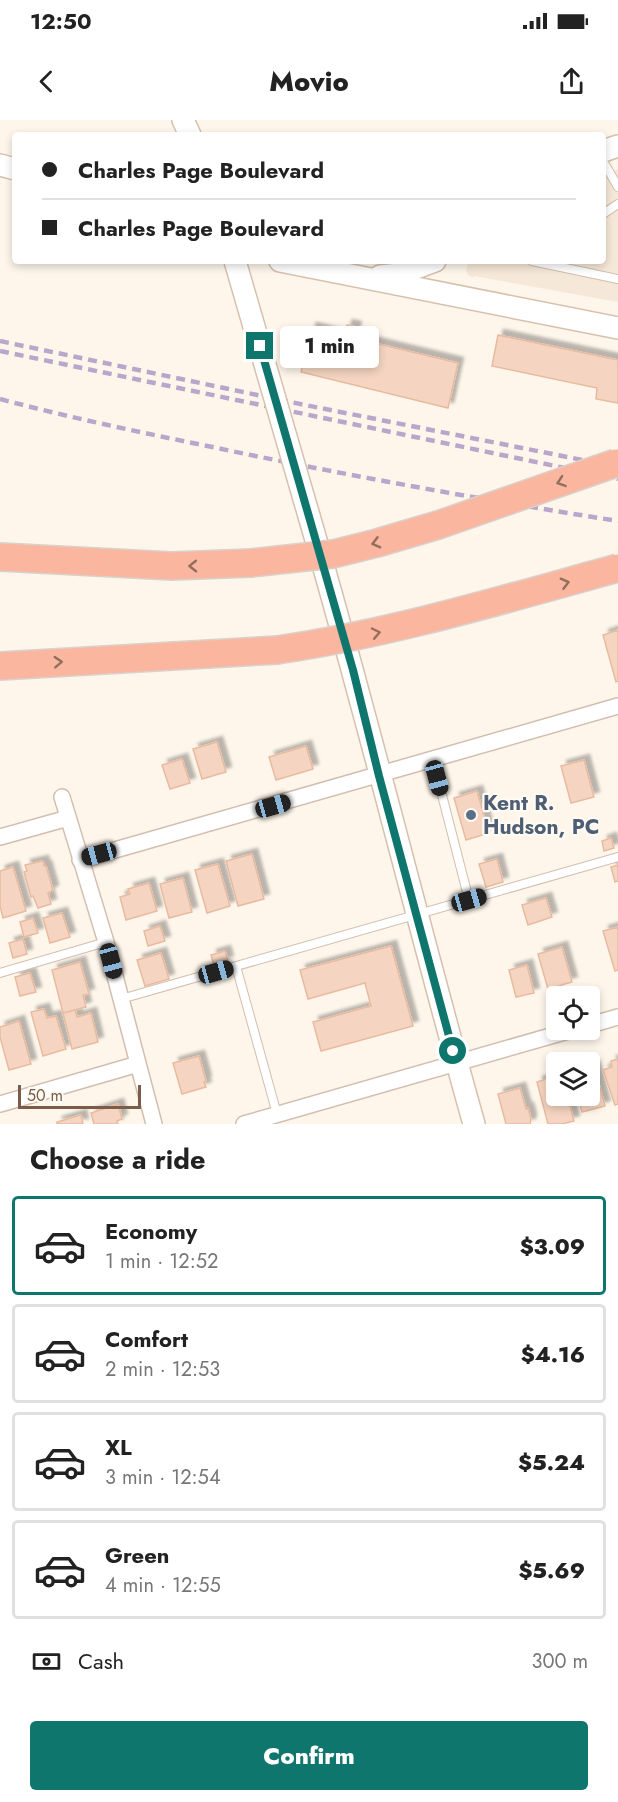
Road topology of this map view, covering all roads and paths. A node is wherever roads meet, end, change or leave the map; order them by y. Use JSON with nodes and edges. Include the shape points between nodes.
{"nodes":[{"id":1,"x":606,"y":166,"type":"edge"},
{"id":2,"x":618,"y":187,"type":"edge"},
{"id":3,"x":236,"y":264,"type":"edge"},
{"id":4,"x":294,"y":264,"type":"edge"},
{"id":5,"x":426,"y":264,"type":"edge"},
{"id":6,"x":546,"y":264,"type":"edge"},
{"id":7,"x":361,"y":277,"type":"junction"},
{"id":8,"x":618,"y":279,"type":"edge"},
{"id":9,"x":618,"y":328,"type":"edge"},
{"id":10,"x":617,"y":462,"type":"edge"},
{"id":11,"x":0,"y":557,"type":"edge"},
{"id":12,"x":618,"y":568,"type":"edge"},
{"id":13,"x":0,"y":666,"type":"edge"},
{"id":14,"x":618,"y":706,"type":"edge"},
{"id":15,"x":433,"y":760,"type":"junction"},
{"id":16,"x":379,"y":776,"type":"junction"},
{"id":17,"x":62,"y":797,"type":"dead end"},
{"id":18,"x":68,"y":818,"type":"junction"},
{"id":19,"x":0,"y":837,"type":"edge"},
{"id":20,"x":618,"y":857,"type":"edge"},
{"id":21,"x":80,"y":860,"type":"junction"},
{"id":22,"x":469,"y":900,"type":"junction"},
{"id":23,"x":416,"y":914,"type":"junction"},
{"id":24,"x":106,"y":942,"type":"junction"},
{"id":25,"x":236,"y":966,"type":"junction"},
{"id":26,"x":0,"y":973,"type":"edge"},
{"id":27,"x":122,"y":999,"type":"junction"},
{"id":28,"x":618,"y":1017,"type":"edge"},
{"id":29,"x":600,"y":1022,"type":"edge"},
{"id":30,"x":546,"y":1037,"type":"edge"},
{"id":31,"x":457,"y":1063,"type":"junction"},
{"id":32,"x":138,"y":1064,"type":"junction"},
{"id":33,"x":0,"y":1104,"type":"edge"},
{"id":34,"x":277,"y":1114,"type":"junction"},
{"id":35,"x":154,"y":1124,"type":"edge"},
{"id":36,"x":244,"y":1124,"type":"edge"},
{"id":37,"x":474,"y":1124,"type":"edge"}],
"edges":[{"from":1,"to":2,"type":"lane"},
{"from":3,"to":16,"type":"main road","bridge":true,"via":[[353,670]]},
{"from":4,"to":7,"type":"main road"},
{"from":5,"to":7,"type":"main road","via":[[400,273]]},
{"from":6,"to":8,"type":"lane"},
{"from":7,"to":9,"type":"main road"},
{"from":10,"to":11,"type":"highway","one_way":true,"bridge":true,"via":[[438,525],[333,554],[172,566]]},
{"from":13,"to":12,"type":"highway","one_way":true,"bridge":true,"via":[[277,650],[334,642]]},
{"from":14,"to":15,"type":"street"},
{"from":15,"to":16,"type":"street"},
{"from":15,"to":22,"type":"lane"},
{"from":16,"to":21,"type":"street"},
{"from":16,"to":23,"type":"main road"},
{"from":17,"to":18,"type":"street"},
{"from":18,"to":19,"type":"street"},
{"from":18,"to":21,"type":"street"},
{"from":20,"to":22,"type":"lane"},
{"from":21,"to":24,"type":"street"},
{"from":22,"to":23,"type":"lane"},
{"from":23,"to":25,"type":"lane"},
{"from":23,"to":31,"type":"main road"},
{"from":24,"to":26,"type":"lane"},
{"from":24,"to":27,"type":"street"},
{"from":25,"to":27,"type":"lane"},
{"from":25,"to":34,"type":"lane"},
{"from":27,"to":32,"type":"street"},
{"from":28,"to":29,"type":"street"},
{"from":30,"to":31,"type":"street"},
{"from":31,"to":34,"type":"street"},
{"from":31,"to":37,"type":"main road"},
{"from":32,"to":33,"type":"street"},
{"from":32,"to":35,"type":"street"},
{"from":34,"to":36,"type":"street"}]}
